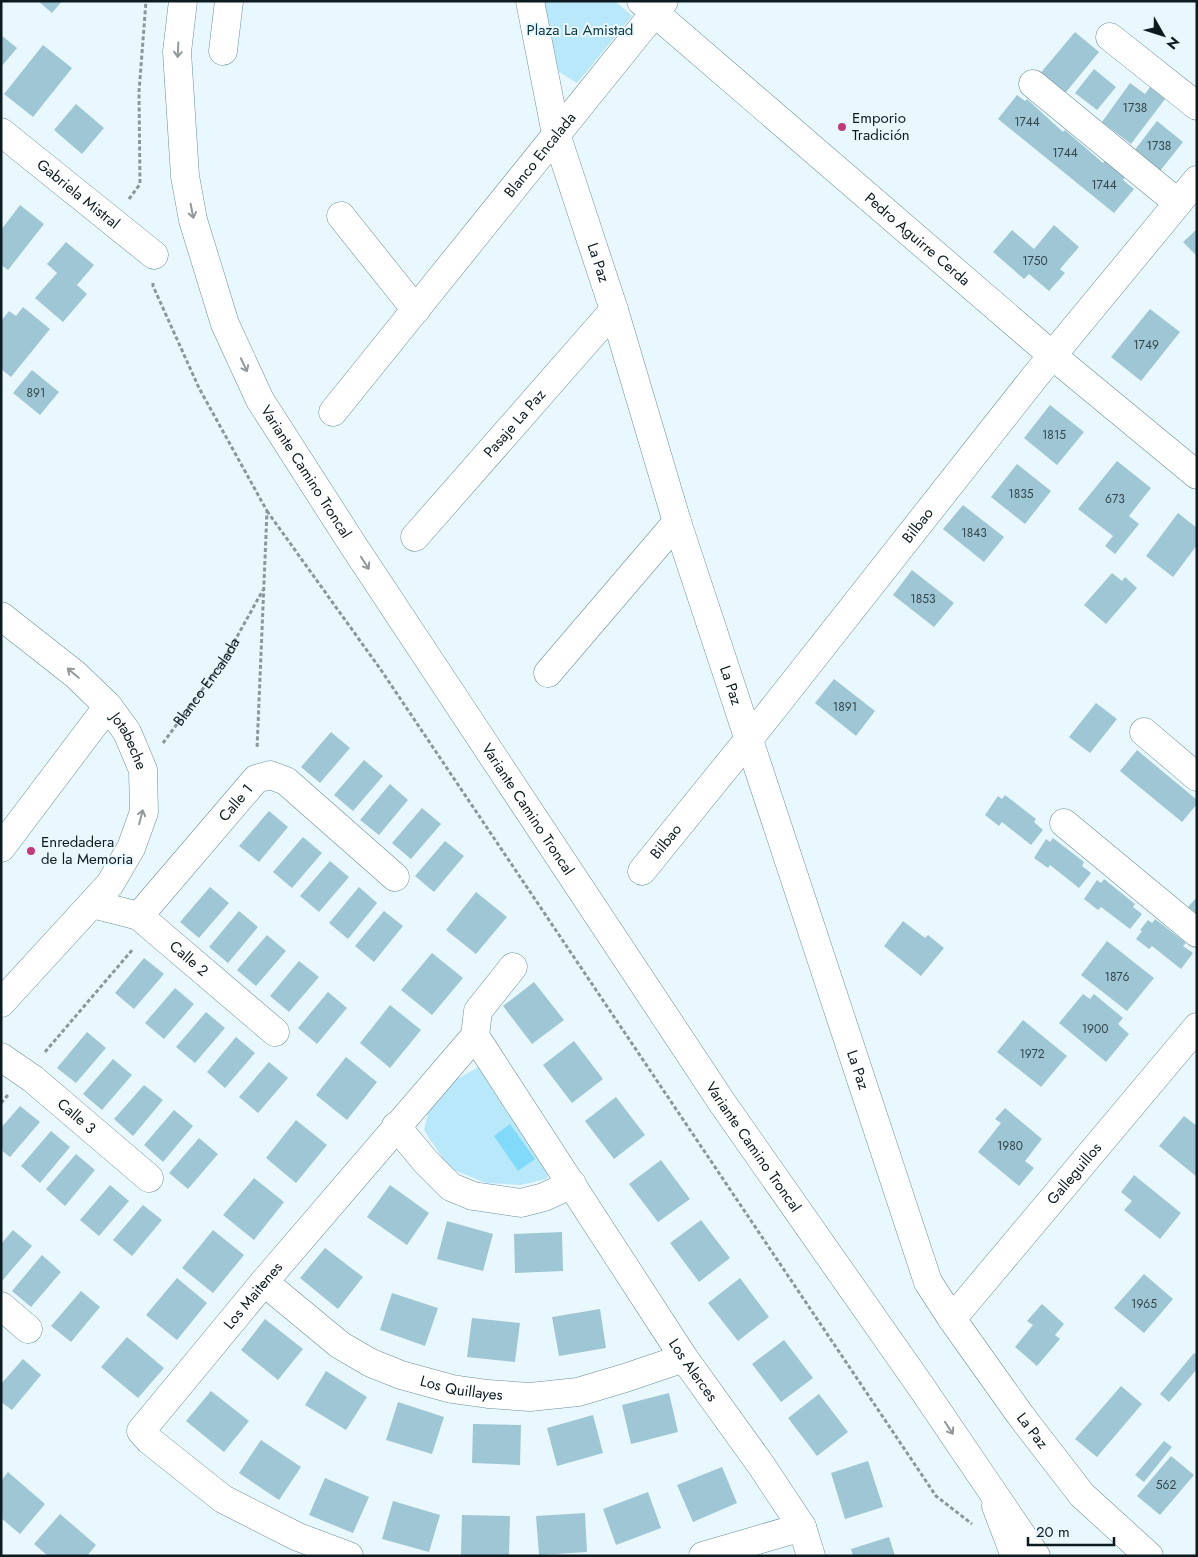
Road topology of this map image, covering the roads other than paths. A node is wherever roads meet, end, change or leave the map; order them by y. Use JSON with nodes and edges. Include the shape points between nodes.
{"nodes":[{"id":1,"x":183,"y":1,"type":"edge"},
{"id":2,"x":229,"y":1,"type":"edge"},
{"id":3,"x":530,"y":1,"type":"edge"},
{"id":4,"x":653,"y":5,"type":"edge"},
{"id":5,"x":1110,"y":36,"type":"dead end"},
{"id":6,"x":223,"y":52,"type":"dead end"},
{"id":7,"x":1033,"y":84,"type":"dead end"},
{"id":8,"x":1197,"y":106,"type":"edge"},
{"id":9,"x":1,"y":132,"type":"edge"},
{"id":10,"x":556,"y":134,"type":"junction"},
{"id":11,"x":1197,"y":180,"type":"edge"},
{"id":12,"x":1178,"y":203,"type":"junction"},
{"id":13,"x":340,"y":216,"type":"dead end"},
{"id":14,"x":154,"y":255,"type":"road end"},
{"id":15,"x":416,"y":310,"type":"junction"},
{"id":16,"x":614,"y":310,"type":"junction"},
{"id":17,"x":1053,"y":356,"type":"junction"},
{"id":18,"x":332,"y":412,"type":"dead end"},
{"id":19,"x":1197,"y":475,"type":"edge"},
{"id":20,"x":677,"y":522,"type":"junction"},
{"id":21,"x":415,"y":537,"type":"dead end"},
{"id":22,"x":1,"y":616,"type":"edge"},
{"id":23,"x":548,"y":673,"type":"dead end"},
{"id":24,"x":108,"y":706,"type":"junction"},
{"id":25,"x":1144,"y":732,"type":"dead end"},
{"id":26,"x":748,"y":740,"type":"junction"},
{"id":27,"x":1197,"y":777,"type":"edge"},
{"id":28,"x":1064,"y":823,"type":"dead end"},
{"id":29,"x":1,"y":848,"type":"edge"},
{"id":30,"x":642,"y":871,"type":"dead end"},
{"id":31,"x":394,"y":877,"type":"dead end"},
{"id":32,"x":92,"y":904,"type":"junction"},
{"id":33,"x":140,"y":916,"type":"junction"},
{"id":34,"x":1197,"y":933,"type":"edge"},
{"id":35,"x":513,"y":968,"type":"dead end"},
{"id":36,"x":1,"y":1003,"type":"edge"},
{"id":37,"x":1197,"y":1027,"type":"edge"},
{"id":38,"x":275,"y":1032,"type":"dead end"},
{"id":39,"x":475,"y":1036,"type":"junction"},
{"id":40,"x":1,"y":1057,"type":"edge"},
{"id":41,"x":396,"y":1126,"type":"junction"},
{"id":42,"x":149,"y":1178,"type":"dead end"},
{"id":43,"x":572,"y":1184,"type":"junction"},
{"id":44,"x":264,"y":1282,"type":"junction"},
{"id":45,"x":1,"y":1306,"type":"edge"},
{"id":46,"x":952,"y":1319,"type":"junction"},
{"id":47,"x":28,"y":1329,"type":"dead end"},
{"id":48,"x":684,"y":1358,"type":"junction"},
{"id":49,"x":990,"y":1490,"type":"junction"},
{"id":50,"x":802,"y":1527,"type":"junction"},
{"id":51,"x":349,"y":1556,"type":"edge"},
{"id":52,"x":703,"y":1556,"type":"edge"},
{"id":53,"x":811,"y":1556,"type":"edge"},
{"id":54,"x":1015,"y":1556,"type":"edge"},
{"id":55,"x":1036,"y":1556,"type":"edge"},
{"id":56,"x":1149,"y":1556,"type":"edge"}],
"edges":[{"from":1,"to":49,"type":"street","name":"Variante Camino Troncal","one_way":true,"via":[[177,52],[185,176],[193,220],[225,324],[260,400],[723,1104]]},
{"from":2,"to":6,"type":"street"},
{"from":3,"to":10,"type":"street","name":"La Paz"},
{"from":4,"to":10,"type":"street","name":"Blanco Encalada"},
{"from":4,"to":17,"type":"street","name":"Pedro Aguirre Cerda"},
{"from":5,"to":8,"type":"street"},
{"from":7,"to":12,"type":"street"},
{"from":9,"to":14,"type":"street","name":"Gabriela Mistral"},
{"from":10,"to":15,"type":"street","name":"Blanco Encalada"},
{"from":10,"to":16,"type":"street","name":"La Paz"},
{"from":11,"to":12,"type":"street","name":"Bilbao"},
{"from":12,"to":17,"type":"street","name":"Bilbao"},
{"from":13,"to":15,"type":"street"},
{"from":15,"to":18,"type":"street","name":"Blanco Encalada"},
{"from":16,"to":20,"type":"street","name":"La Paz"},
{"from":16,"to":21,"type":"street","name":"Pasaje La Paz"},
{"from":17,"to":19,"type":"street","name":"Pedro Aguirre Cerda"},
{"from":17,"to":26,"type":"street","name":"Bilbao"},
{"from":20,"to":23,"type":"street"},
{"from":20,"to":26,"type":"street","name":"La Paz"},
{"from":24,"to":22,"type":"street","name":"Jotabeche","one_way":true,"via":[[76,675]]},
{"from":24,"to":29,"type":"street"},
{"from":32,"to":24,"type":"street","name":"Jotabeche","one_way":true,"via":[[110,884],[131,848],[144,812],[143,770],[127,732]]},
{"from":25,"to":27,"type":"street"},
{"from":26,"to":30,"type":"street","name":"Bilbao"},
{"from":26,"to":46,"type":"street","name":"La Paz","via":[[928,1282]]},
{"from":28,"to":34,"type":"street"},
{"from":31,"to":33,"type":"street","name":"Calle 1","via":[[286,781],[270,775],[256,779]]},
{"from":32,"to":33,"type":"street","name":"Calle 2"},
{"from":32,"to":36,"type":"street","name":"Jotabeche"},
{"from":33,"to":38,"type":"street","name":"Calle 2"},
{"from":35,"to":39,"type":"street","via":[[478,1011]]},
{"from":37,"to":46,"type":"street","name":"Galleguillos"},
{"from":39,"to":41,"type":"street","name":"Los Maitenes"},
{"from":39,"to":43,"type":"street","name":"Los Alerces"},
{"from":40,"to":42,"type":"street","name":"Calle 3","via":[[27,1074]]},
{"from":41,"to":43,"type":"street","via":[[451,1187],[473,1196],[521,1203]]},
{"from":41,"to":44,"type":"street","name":"Los Maitenes"},
{"from":43,"to":48,"type":"street","name":"Los Alerces"},
{"from":44,"to":48,"type":"street","name":"Los Quillayes","via":[[340,1345],[371,1363],[452,1389],[530,1397],[578,1392]]},
{"from":44,"to":51,"type":"street","name":"Los Maitenes","via":[[141,1431],[224,1499],[298,1537]]},
{"from":45,"to":47,"type":"street"},
{"from":46,"to":56,"type":"street","name":"La Paz","via":[[1082,1495]]},
{"from":48,"to":50,"type":"street","name":"Los Alerces"},
{"from":49,"to":54,"type":"street"},
{"from":49,"to":55,"type":"street","name":"Variante Camino Troncal"},
{"from":50,"to":52,"type":"street"},
{"from":50,"to":53,"type":"street","name":"Los Alerces"}]}
